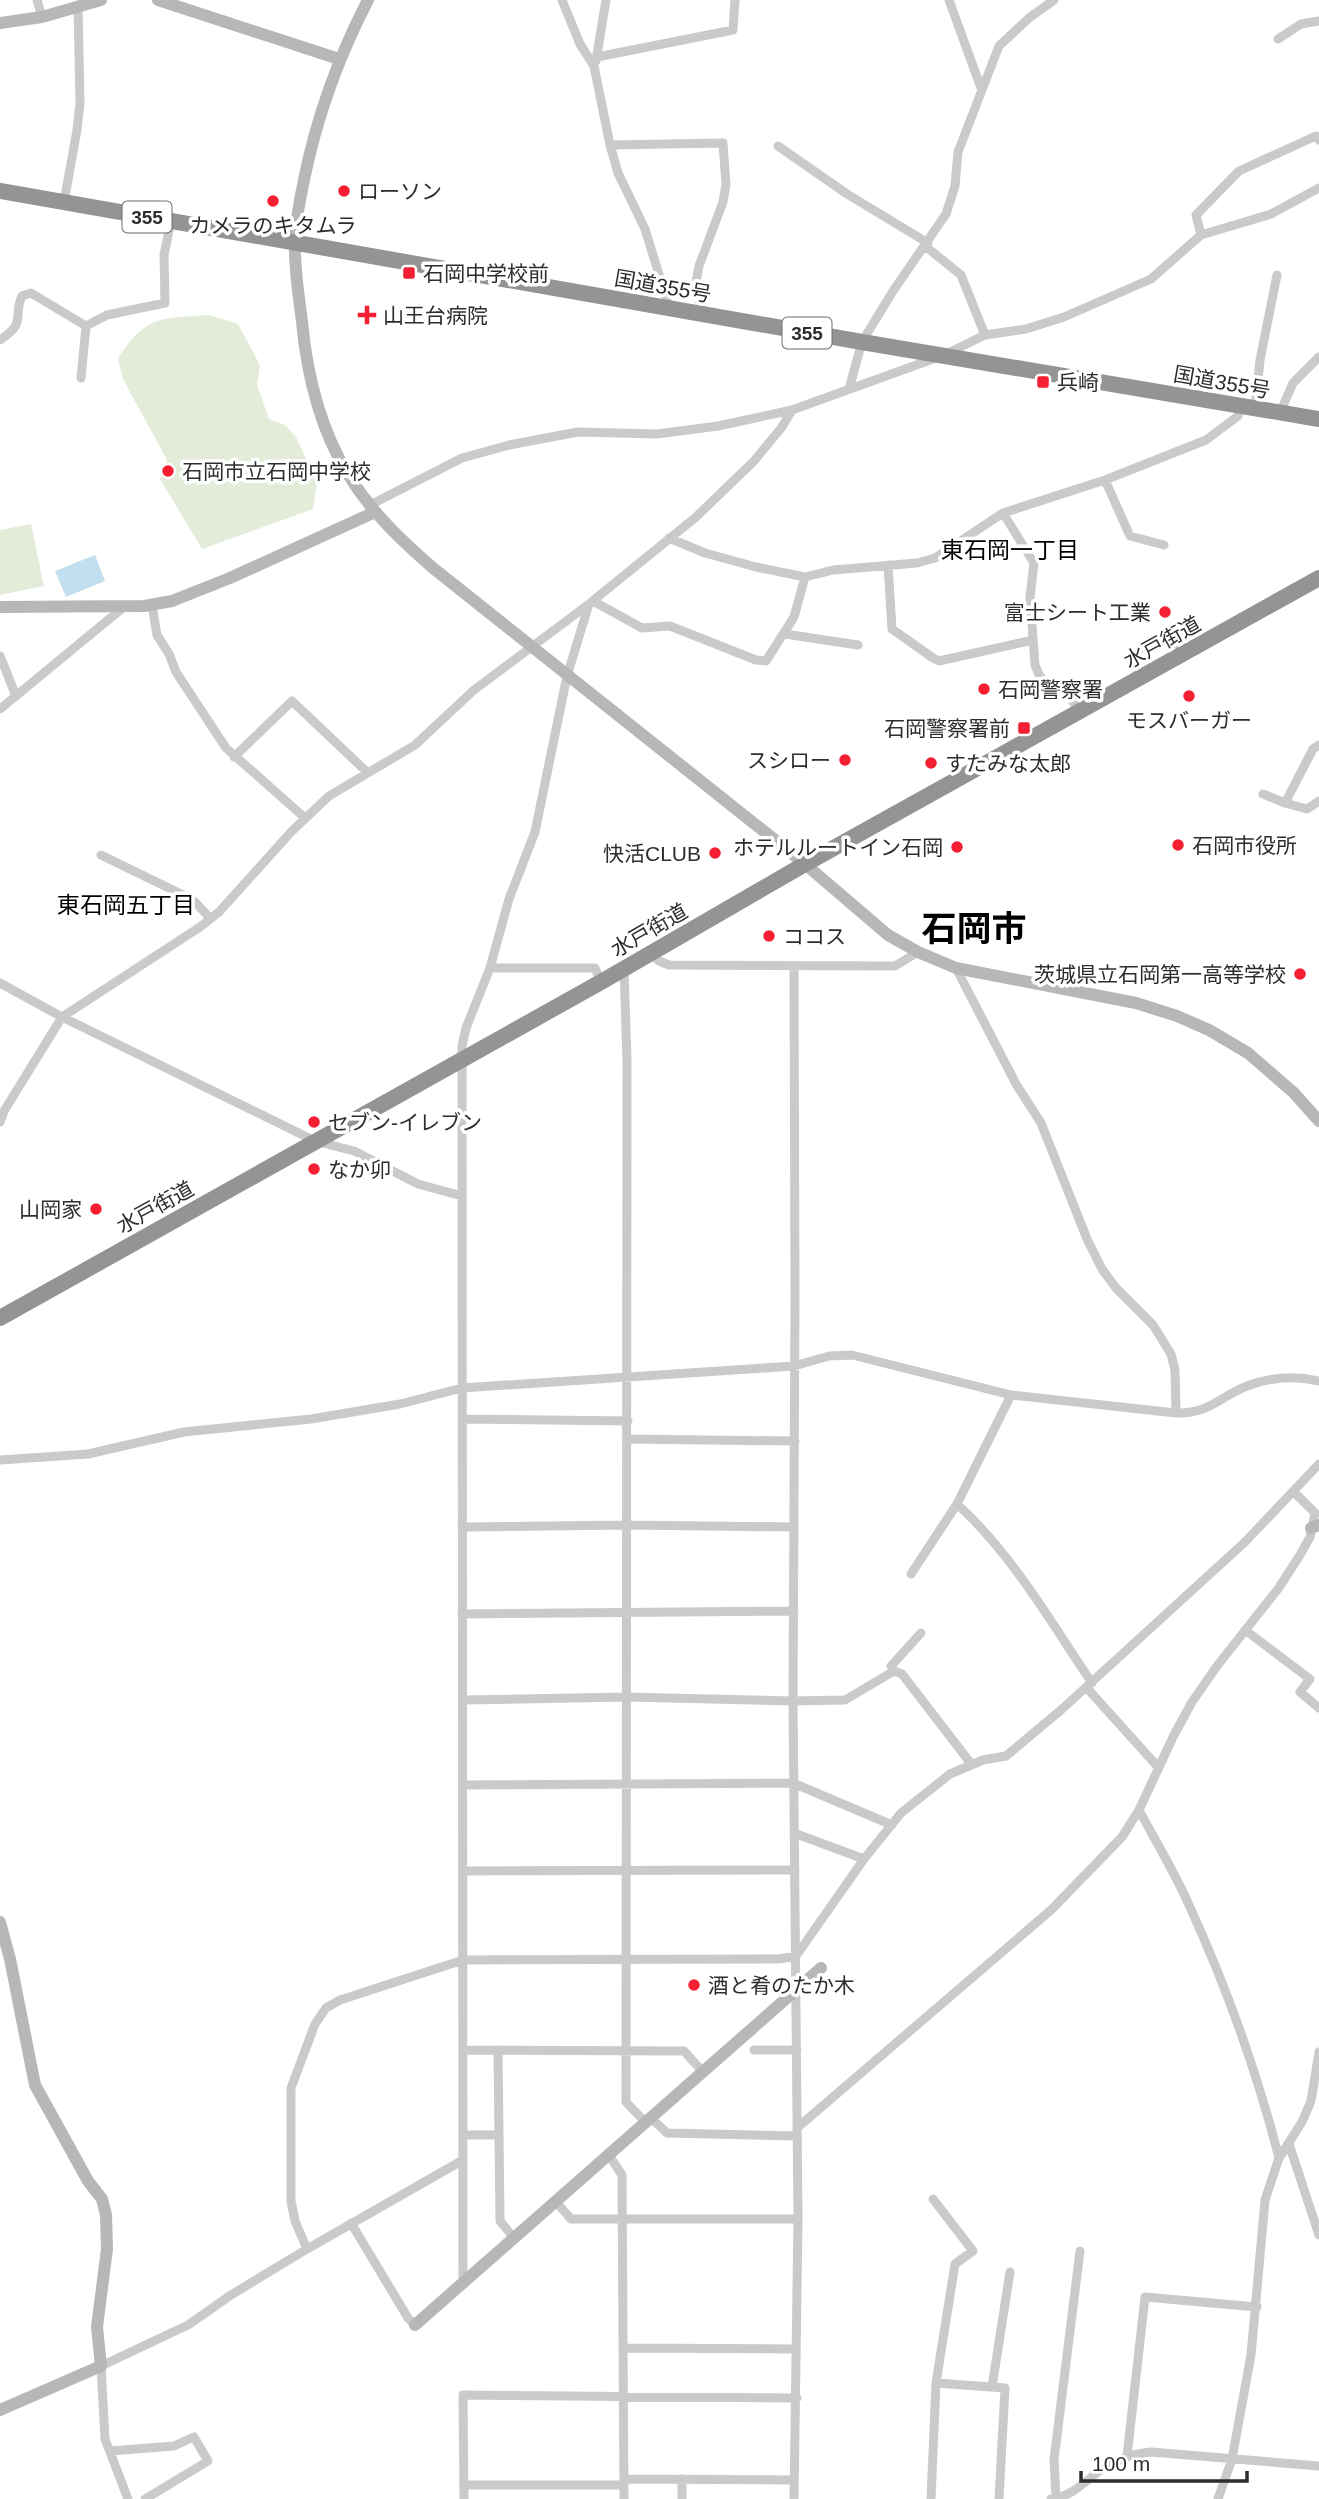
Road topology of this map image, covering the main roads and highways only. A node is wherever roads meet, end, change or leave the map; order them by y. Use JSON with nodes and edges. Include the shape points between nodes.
{"nodes":[{"id":1,"x":0,"y":191,"type":"edge"},
{"id":2,"x":1319,"y":419,"type":"edge"},
{"id":3,"x":1319,"y":578,"type":"edge"},
{"id":4,"x":0,"y":1318,"type":"edge"}],
"edges":[{"from":1,"to":2,"type":"highway","name":"国道355号","number":"355"},
{"from":3,"to":4,"type":"highway","name":"水戸街道"}]}
